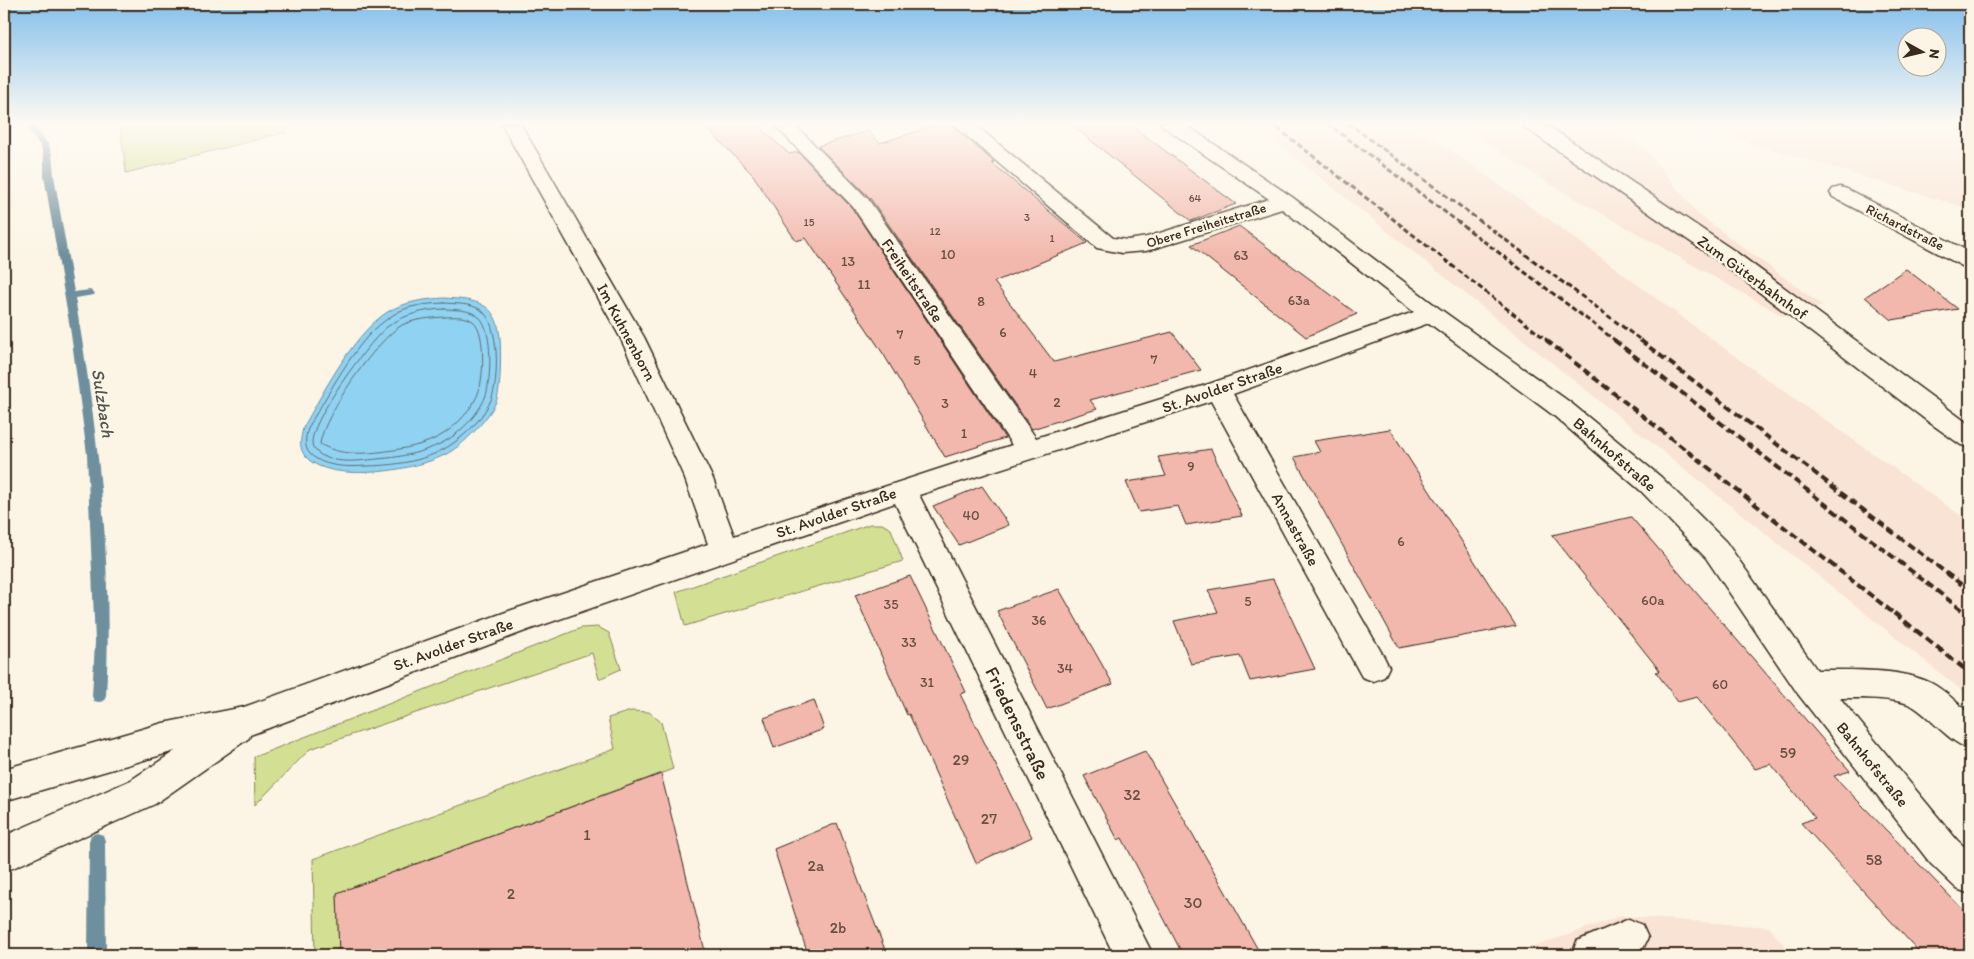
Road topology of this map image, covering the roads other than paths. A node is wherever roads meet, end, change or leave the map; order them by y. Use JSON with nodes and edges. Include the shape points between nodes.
{"nodes":[{"id":1,"x":536,"y":168,"type":"edge"},
{"id":2,"x":826,"y":168,"type":"edge"},
{"id":3,"x":1015,"y":168,"type":"edge"},
{"id":4,"x":1236,"y":168,"type":"edge"},
{"id":5,"x":1597,"y":168,"type":"edge"},
{"id":6,"x":1840,"y":193,"type":"dead end"},
{"id":7,"x":1285,"y":201,"type":"junction"},
{"id":8,"x":1970,"y":261,"type":"edge"},
{"id":9,"x":1432,"y":314,"type":"junction"},
{"id":10,"x":1218,"y":390,"type":"junction"},
{"id":11,"x":1970,"y":438,"type":"edge"},
{"id":12,"x":1028,"y":450,"type":"junction"},
{"id":13,"x":902,"y":490,"type":"junction"},
{"id":14,"x":726,"y":550,"type":"junction"},
{"id":15,"x":1373,"y":667,"type":"dead end"},
{"id":16,"x":1809,"y":684,"type":"junction"},
{"id":17,"x":244,"y":722,"type":"junction"},
{"id":18,"x":1970,"y":734,"type":"edge"},
{"id":19,"x":4,"y":785,"type":"edge"},
{"id":20,"x":4,"y":854,"type":"edge"},
{"id":21,"x":1970,"y":876,"type":"edge"},
{"id":22,"x":1629,"y":938,"type":"dead end"},
{"id":23,"x":1134,"y":955,"type":"edge"},
{"id":24,"x":1591,"y":955,"type":"edge"}],
"edges":[{"from":1,"to":14,"type":"street","name":"Im Kuhnenborn","via":[[632,337],[699,479]]},
{"from":2,"to":12,"type":"street","name":"Freiheitstraße","via":[[861,204]]},
{"from":3,"to":7,"type":"street","name":"Obere Freiheitstraße","via":[[1104,243],[1118,247],[1152,243]]},
{"from":4,"to":7,"type":"street","name":"Bahnhofstraße"},
{"from":5,"to":11,"type":"street","name":"Zum Güterbahnhof","via":[[1728,257]]},
{"from":6,"to":8,"type":"street","name":"Richardstraße"},
{"from":7,"to":9,"type":"street","name":"Bahnhofstraße"},
{"from":9,"to":10,"type":"street","name":"St. Avolder Straße"},
{"from":9,"to":16,"type":"street","name":"Bahnhofstraße","via":[[1562,409],[1651,484],[1716,550]]},
{"from":10,"to":12,"type":"street","name":"St. Avolder Straße"},
{"from":10,"to":15,"type":"street","name":"Annastraße"},
{"from":12,"to":13,"type":"street","name":"St. Avolder Straße"},
{"from":13,"to":14,"type":"street","name":"St. Avolder Straße"},
{"from":13,"to":23,"type":"street","name":"Friedensstraße"},
{"from":14,"to":17,"type":"street","name":"St. Avolder Straße","via":[[517,621]]},
{"from":16,"to":18,"type":"street","via":[[1877,684],[1921,693]]},
{"from":16,"to":21,"type":"street","name":"Bahnhofstraße","via":[[1944,852]]},
{"from":17,"to":19,"type":"street","name":"St. Avolder Straße","via":[[163,738]]},
{"from":17,"to":20,"type":"street","name":"St. Avolder Straße","via":[[143,792]]},
{"from":22,"to":24,"type":"street"}]}
